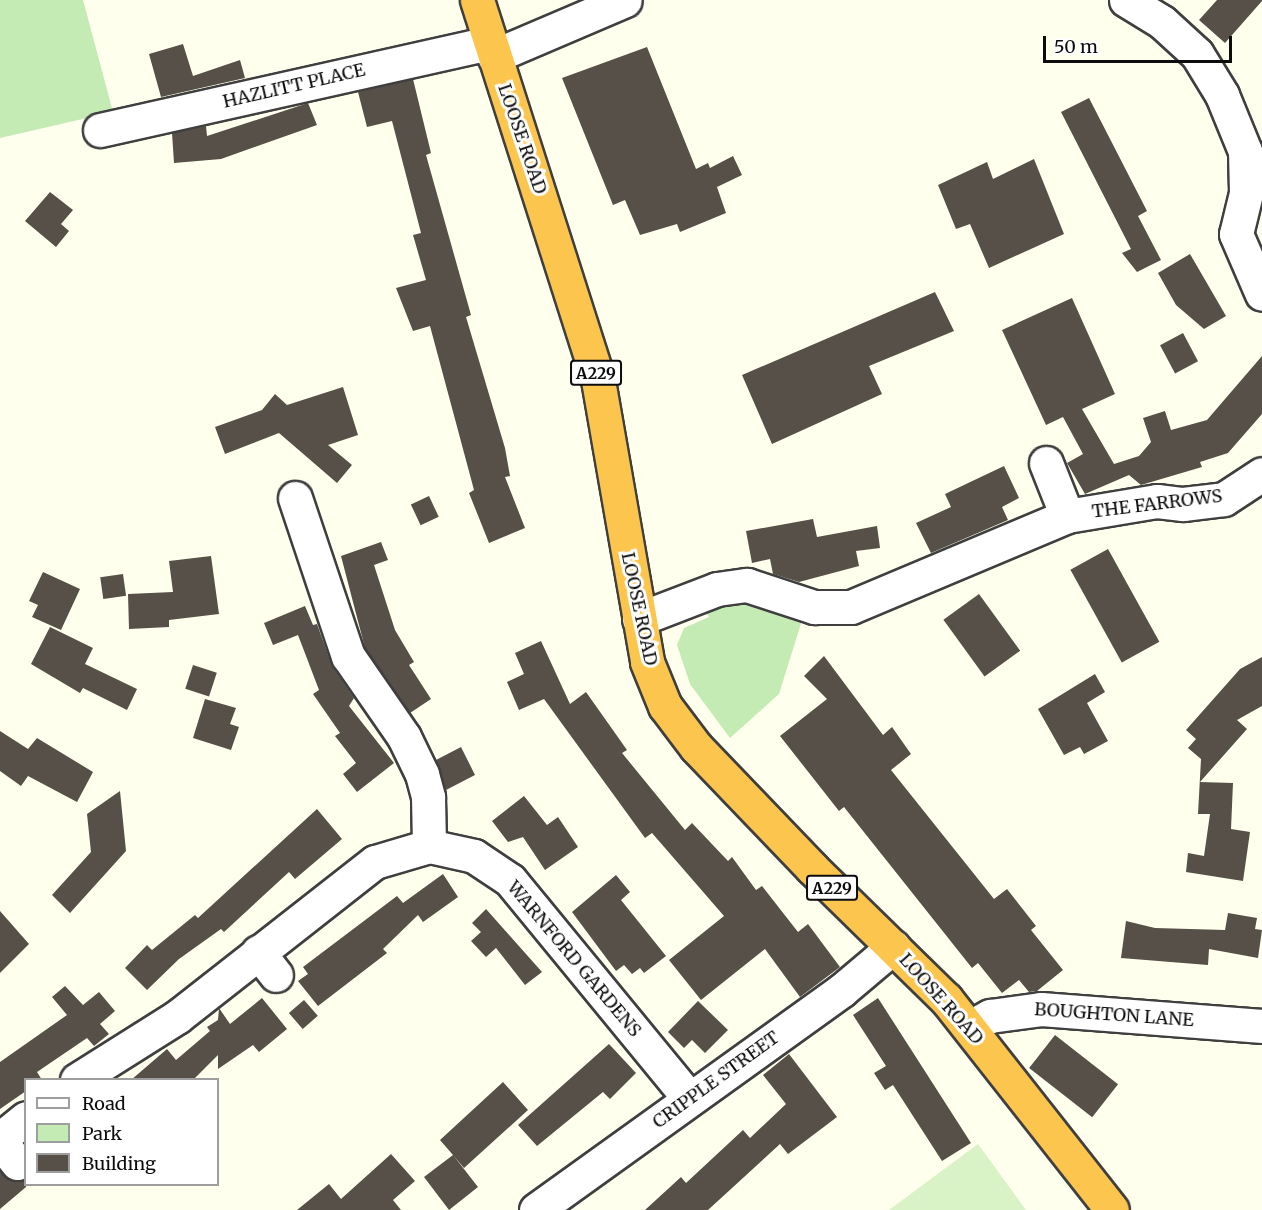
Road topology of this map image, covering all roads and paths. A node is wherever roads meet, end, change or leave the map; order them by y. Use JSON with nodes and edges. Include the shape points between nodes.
{"nodes":[{"id":1,"x":477,"y":0,"type":"edge"},
{"id":2,"x":625,"y":0,"type":"edge"},
{"id":3,"x":1126,"y":0,"type":"edge"},
{"id":4,"x":491,"y":50,"type":"junction"},
{"id":5,"x":100,"y":130,"type":"dead end"},
{"id":6,"x":1262,"y":294,"type":"edge"},
{"id":7,"x":1046,"y":463,"type":"dead end"},
{"id":8,"x":1262,"y":474,"type":"edge"},
{"id":9,"x":295,"y":498,"type":"dead end"},
{"id":10,"x":1067,"y":516,"type":"junction"},
{"id":11,"x":639,"y":619,"type":"junction"},
{"id":12,"x":429,"y":846,"type":"junction"},
{"id":13,"x":893,"y":947,"type":"junction"},
{"id":14,"x":1262,"y":1026,"type":"edge"},
{"id":15,"x":970,"y":1027,"type":"junction"},
{"id":16,"x":80,"y":1078,"type":"edge"},
{"id":17,"x":689,"y":1098,"type":"junction"},
{"id":18,"x":24,"y":1121,"type":"edge"},
{"id":19,"x":6,"y":1148,"type":"edge"},
{"id":20,"x":536,"y":1210,"type":"edge"},
{"id":21,"x":1112,"y":1210,"type":"edge"}],
"edges":[{"from":1,"to":4,"type":"highway","name":"LOOSE ROAD","number":"A229"},
{"from":2,"to":4,"type":"street","name":"HAZLITT PLACE"},
{"from":3,"to":6,"type":"street","via":[[1162,22],[1197,54],[1222,94],[1245,151],[1246,193],[1236,234]]},
{"from":4,"to":5,"type":"street","name":"HAZLITT PLACE"},
{"from":4,"to":11,"type":"highway","name":"LOOSE ROAD","number":"A229","via":[[598,380]]},
{"from":7,"to":10,"type":"street","name":"THE FARROWS"},
{"from":8,"to":10,"type":"street","name":"THE FARROWS","via":[[1224,498],[1183,504],[1157,501]]},
{"from":9,"to":12,"type":"street","via":[[325,544],[348,656],[404,737],[422,774],[428,796]]},
{"from":10,"to":11,"type":"street","via":[[851,607],[814,607],[747,585],[717,589]]},
{"from":11,"to":13,"type":"highway","name":"LOOSE ROAD","number":"A229","via":[[647,662],[665,706],[696,747]]},
{"from":12,"to":16,"type":"street","name":"WARNFORD GARDENS","via":[[375,862],[267,963]]},
{"from":12,"to":17,"type":"street","name":"WARNFORD GARDENS","via":[[474,856],[510,880]]},
{"from":13,"to":15,"type":"highway","name":"LOOSE ROAD","number":"A229"},
{"from":13,"to":17,"type":"street","name":"CRIPPLE STREET","via":[[842,990]]},
{"from":14,"to":15,"type":"street","name":"BOUGHTON LANE","via":[[1041,1009],[990,1016]]},
{"from":15,"to":21,"type":"highway","name":"LOOSE ROAD","number":"A229"},
{"from":17,"to":20,"type":"street","name":"CRIPPLE STREET"},
{"from":18,"to":19,"type":"street"}]}
